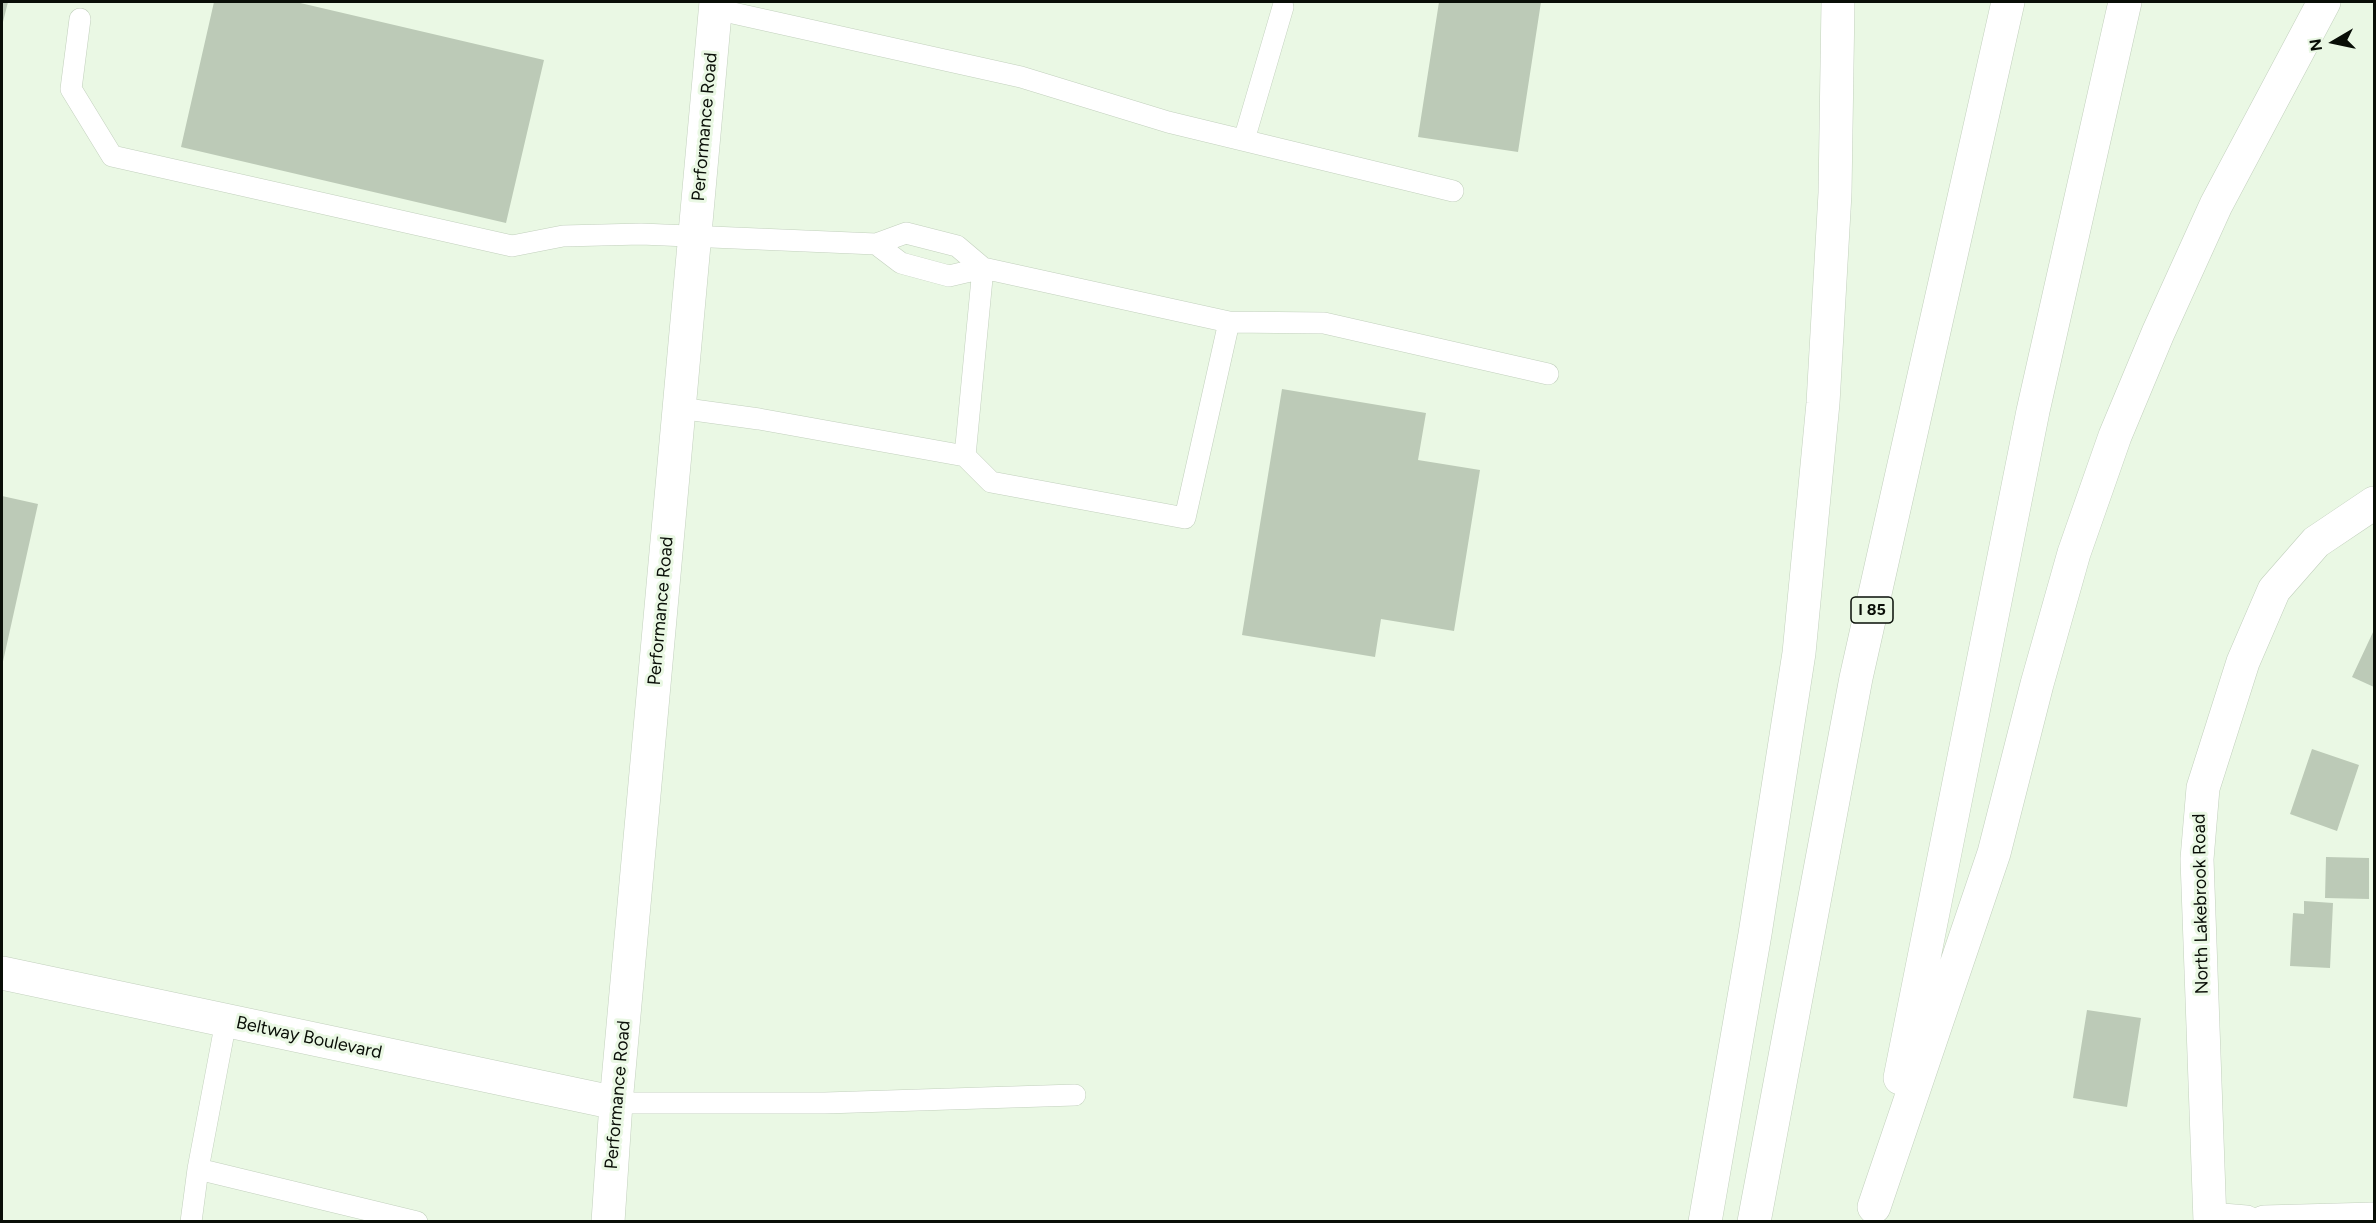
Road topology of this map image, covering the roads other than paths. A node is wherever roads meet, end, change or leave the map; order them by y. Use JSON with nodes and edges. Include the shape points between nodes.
{"nodes":[{"id":1,"x":1838,"y":2,"type":"edge"},
{"id":2,"x":2008,"y":2,"type":"edge"},
{"id":3,"x":2125,"y":2,"type":"edge"},
{"id":4,"x":2324,"y":2,"type":"edge"},
{"id":5,"x":716,"y":5,"type":"edge"},
{"id":6,"x":1283,"y":7,"type":"dead end"},
{"id":7,"x":80,"y":19,"type":"dead end"},
{"id":8,"x":1244,"y":140,"type":"junction"},
{"id":9,"x":1453,"y":191,"type":"dead end"},
{"id":10,"x":695,"y":238,"type":"junction"},
{"id":11,"x":876,"y":244,"type":"junction"},
{"id":12,"x":983,"y":268,"type":"junction"},
{"id":13,"x":1229,"y":322,"type":"junction"},
{"id":14,"x":1548,"y":374,"type":"dead end"},
{"id":15,"x":679,"y":408,"type":"junction"},
{"id":16,"x":965,"y":456,"type":"junction"},
{"id":17,"x":2374,"y":503,"type":"edge"},
{"id":18,"x":2,"y":973,"type":"edge"},
{"id":19,"x":226,"y":1021,"type":"junction"},
{"id":20,"x":1075,"y":1095,"type":"dead end"},
{"id":21,"x":616,"y":1103,"type":"junction"},
{"id":22,"x":198,"y":1169,"type":"junction"},
{"id":23,"x":1873,"y":1214,"type":"edge"},
{"id":24,"x":2374,"y":1219,"type":"edge"},
{"id":25,"x":2210,"y":1220,"type":"edge"},
{"id":26,"x":191,"y":1221,"type":"edge"},
{"id":27,"x":417,"y":1221,"type":"edge"},
{"id":28,"x":608,"y":1221,"type":"edge"},
{"id":29,"x":1705,"y":1221,"type":"edge"},
{"id":30,"x":1754,"y":1221,"type":"edge"},
{"id":31,"x":2246,"y":1221,"type":"edge"},
{"id":32,"x":2264,"y":1221,"type":"edge"}],
"edges":[{"from":1,"to":29,"type":"main road","via":[[1835,193],[1824,391],[1799,653]]},
{"from":2,"to":30,"type":"main road","number":"I 85","via":[[1856,678]]},
{"from":3,"to":23,"type":"main road","via":[[2033,411]]},
{"from":4,"to":23,"type":"main road","via":[[2216,205],[2115,436],[2074,553],[1994,853]]},
{"from":5,"to":8,"type":"lane","via":[[1021,77],[1168,122]]},
{"from":5,"to":10,"type":"main road","name":"Performance Road"},
{"from":6,"to":8,"type":"lane"},
{"from":7,"to":10,"type":"lane","via":[[70,89],[112,156],[512,246],[563,236],[640,234]]},
{"from":8,"to":9,"type":"lane"},
{"from":10,"to":11,"type":"lane"},
{"from":10,"to":15,"type":"main road","name":"Performance Road"},
{"from":11,"to":12,"type":"lane","via":[[901,263],[949,276]]},
{"from":11,"to":12,"type":"lane","via":[[906,233],[957,246]]},
{"from":12,"to":13,"type":"lane"},
{"from":12,"to":16,"type":"lane"},
{"from":13,"to":14,"type":"lane","via":[[1324,323]]},
{"from":13,"to":16,"type":"lane","via":[[1185,518],[991,482]]},
{"from":15,"to":16,"type":"lane"},
{"from":15,"to":21,"type":"main road","name":"Performance Road"},
{"from":17,"to":25,"type":"main road","name":"North Lakebrook Road","via":[[2316,542],[2274,590],[2243,662],[2203,788],[2198,859]]},
{"from":18,"to":19,"type":"main road","name":"Beltway Boulevard"},
{"from":19,"to":21,"type":"main road","name":"Beltway Boulevard"},
{"from":19,"to":22,"type":"lane"},
{"from":20,"to":21,"type":"lane","via":[[825,1103]]},
{"from":21,"to":28,"type":"main road","name":"Performance Road"},
{"from":22,"to":26,"type":"lane"},
{"from":22,"to":27,"type":"lane"},
{"from":24,"to":32,"type":"main road"},
{"from":25,"to":31,"type":"main road"}]}
